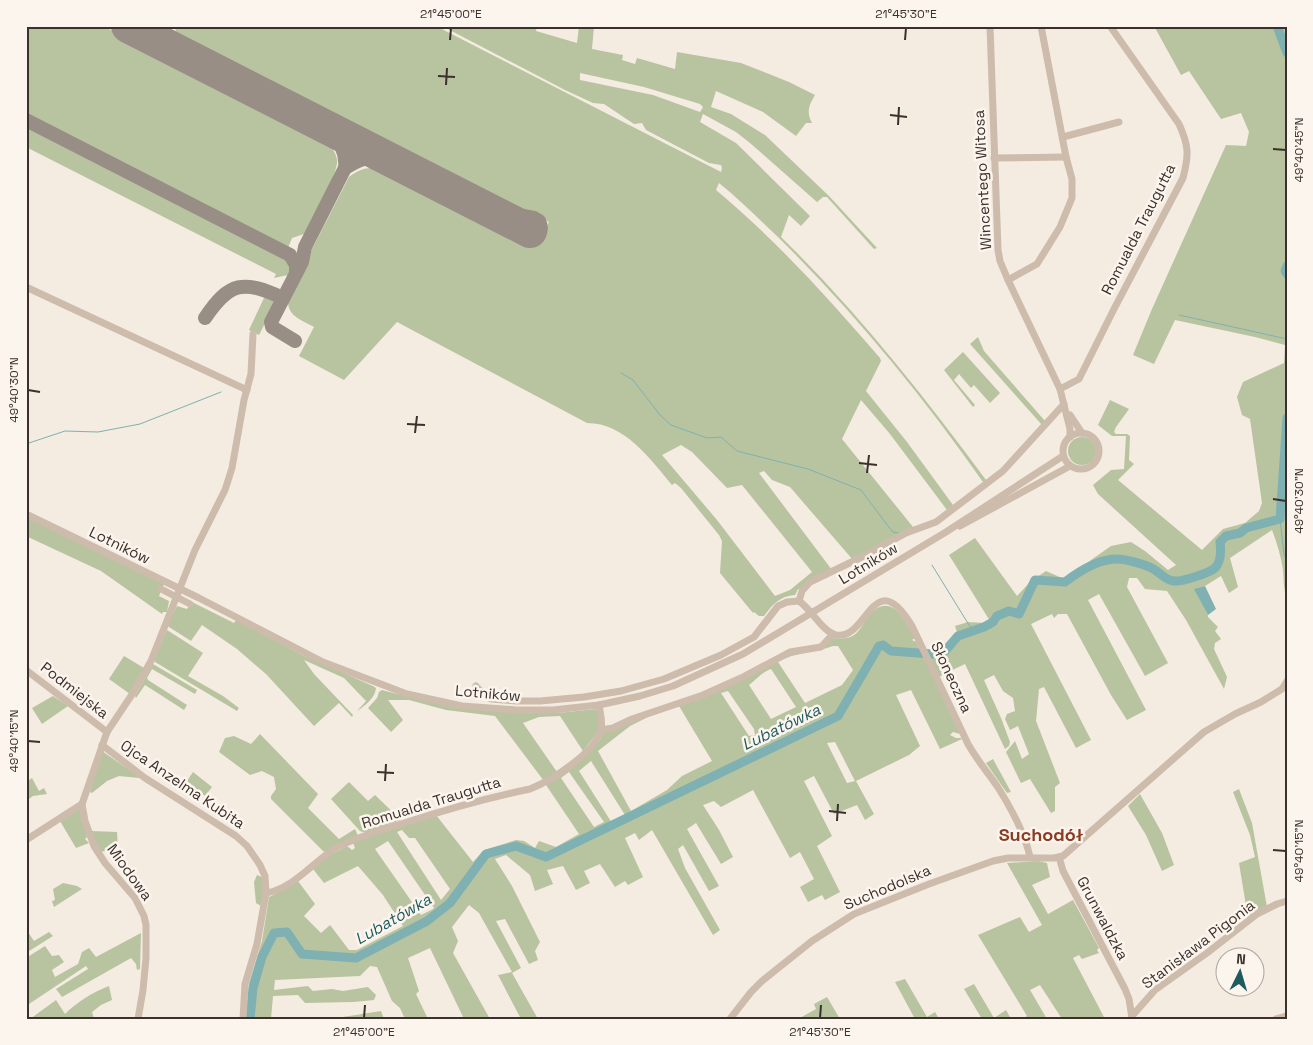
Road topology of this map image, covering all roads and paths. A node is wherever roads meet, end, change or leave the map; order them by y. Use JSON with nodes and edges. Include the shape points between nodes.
{"nodes":[{"id":1,"x":990,"y":26,"type":"edge"},
{"id":2,"x":1041,"y":26,"type":"edge"},
{"id":3,"x":1110,"y":26,"type":"edge"},
{"id":4,"x":1119,"y":122,"type":"dead end"},
{"id":5,"x":1063,"y":138,"type":"junction"},
{"id":6,"x":1066,"y":157,"type":"junction"},
{"id":7,"x":994,"y":158,"type":"junction"},
{"id":8,"x":1008,"y":280,"type":"junction"},
{"id":9,"x":26,"y":287,"type":"edge"},
{"id":10,"x":252,"y":334,"type":"dead end"},
{"id":11,"x":1060,"y":389,"type":"junction"},
{"id":12,"x":247,"y":390,"type":"junction"},
{"id":13,"x":1065,"y":406,"type":"junction"},
{"id":14,"x":1082,"y":433,"type":"junction"},
{"id":15,"x":1070,"y":437,"type":"junction"},
{"id":16,"x":1064,"y":456,"type":"junction"},
{"id":17,"x":1070,"y":466,"type":"junction"},
{"id":18,"x":26,"y":514,"type":"edge"},
{"id":19,"x":946,"y":532,"type":"junction"},
{"id":20,"x":179,"y":588,"type":"junction"},
{"id":21,"x":161,"y":589,"type":"dead end"},
{"id":22,"x":175,"y":597,"type":"junction"},
{"id":23,"x":799,"y":601,"type":"junction"},
{"id":24,"x":190,"y":604,"type":"dead end"},
{"id":25,"x":811,"y":613,"type":"junction"},
{"id":26,"x":833,"y":634,"type":"junction"},
{"id":27,"x":26,"y":670,"type":"edge"},
{"id":28,"x":1287,"y":681,"type":"edge"},
{"id":29,"x":476,"y":686,"type":"dead end"},
{"id":30,"x":1282,"y":688,"type":"junction"},
{"id":31,"x":1287,"y":696,"type":"edge"},
{"id":32,"x":599,"y":705,"type":"junction"},
{"id":33,"x":601,"y":730,"type":"junction"},
{"id":34,"x":107,"y":732,"type":"junction"},
{"id":35,"x":102,"y":745,"type":"junction"},
{"id":36,"x":82,"y":804,"type":"junction"},
{"id":37,"x":26,"y":840,"type":"edge"},
{"id":38,"x":1030,"y":857,"type":"junction"},
{"id":39,"x":1059,"y":857,"type":"junction"},
{"id":40,"x":266,"y":893,"type":"junction"},
{"id":41,"x":1287,"y":901,"type":"edge"},
{"id":42,"x":1287,"y":1016,"type":"edge"},
{"id":43,"x":1132,"y":1017,"type":"edge"},
{"id":44,"x":138,"y":1019,"type":"edge"},
{"id":45,"x":243,"y":1019,"type":"edge"},
{"id":46,"x":730,"y":1019,"type":"edge"},
{"id":47,"x":1276,"y":1019,"type":"edge"}],
"edges":[{"from":1,"to":7,"type":"street","name":"Wincentego Witosa"},
{"from":2,"to":5,"type":"street"},
{"from":3,"to":11,"type":"street","name":"Romualda Traugutta","via":[[1179,124],[1186,141],[1188,160],[1183,178],[1079,379]]},
{"from":4,"to":5,"type":"street"},
{"from":5,"to":6,"type":"street"},
{"from":6,"to":7,"type":"street"},
{"from":6,"to":8,"type":"street","via":[[1072,179],[1072,198],[1060,227],[1038,264]]},
{"from":7,"to":8,"type":"street","name":"Wincentego Witosa","via":[[998,250]]},
{"from":8,"to":11,"type":"street","name":"Wincentego Witosa"},
{"from":9,"to":12,"type":"street"},
{"from":10,"to":12,"type":"street","via":[[251,374]]},
{"from":11,"to":13,"type":"street","name":"Wincentego Witosa"},
{"from":12,"to":20,"type":"street","via":[[225,490]]},
{"from":13,"to":14,"type":"street","name":"Wincentego Witosa"},
{"from":13,"to":15,"type":"street","name":"Wincentego Witosa"},
{"from":13,"to":23,"type":"street","via":[[1003,471],[936,522],[906,533],[810,582]]},
{"from":14,"to":15,"type":"street"},
{"from":14,"to":17,"type":"street","via":[[1096,441],[1099,457],[1087,469]]},
{"from":15,"to":16,"type":"street","via":[[1064,445]]},
{"from":16,"to":17,"type":"street"},
{"from":16,"to":19,"type":"street","name":"Lotników"},
{"from":17,"to":19,"type":"street","name":"Lotników"},
{"from":18,"to":20,"type":"street","name":"Lotników"},
{"from":19,"to":25,"type":"street","name":"Lotników"},
{"from":20,"to":22,"type":"street"},
{"from":20,"to":32,"type":"street","name":"Lotników","via":[[324,662],[407,694],[462,706],[517,710]]},
{"from":21,"to":22,"type":"street"},
{"from":22,"to":24,"type":"street"},
{"from":22,"to":34,"type":"street","via":[[151,661]]},
{"from":23,"to":25,"type":"street"},
{"from":23,"to":29,"type":"street","via":[[778,606],[754,637],[721,655],[692,669],[621,691],[516,701],[491,699]]},
{"from":25,"to":26,"type":"street"},
{"from":25,"to":32,"type":"street","name":"Lotników","via":[[707,672],[673,686]]},
{"from":26,"to":33,"type":"street","via":[[821,647],[790,652],[703,695]]},
{"from":26,"to":38,"type":"street","name":"Słoneczna","via":[[848,634],[877,603],[891,602],[904,612],[972,750],[1009,806]]},
{"from":27,"to":34,"type":"street","name":"Podmiejska"},
{"from":28,"to":30,"type":"street"},
{"from":30,"to":31,"type":"street"},
{"from":30,"to":39,"type":"street","via":[[1204,732],[1086,838]]},
{"from":32,"to":33,"type":"street"},
{"from":33,"to":40,"type":"street","name":"Romualda Traugutta","via":[[582,756],[541,784],[363,836],[336,848],[305,873]]},
{"from":34,"to":35,"type":"street"},
{"from":35,"to":36,"type":"street"},
{"from":35,"to":40,"type":"street","name":"Ojca Anzelma Kubita","via":[[145,778],[236,836],[260,865],[265,876]]},
{"from":36,"to":37,"type":"street"},
{"from":36,"to":44,"type":"street","name":"Miodowa","via":[[94,846],[135,898],[144,916],[146,958]]},
{"from":38,"to":39,"type":"street","name":"Suchodolska"},
{"from":38,"to":46,"type":"street","name":"Suchodolska","via":[[993,861],[854,914],[824,932],[762,981]]},
{"from":39,"to":43,"type":"street","name":"Grunwaldzka","via":[[1063,872],[1125,989]]},
{"from":40,"to":45,"type":"street","name":"Ojca Anzelma Kubita","via":[[257,944],[245,984]]},
{"from":41,"to":43,"type":"street","name":"Stanisława Pigonia","via":[[1257,914],[1152,992]]},
{"from":42,"to":47,"type":"street"}]}
